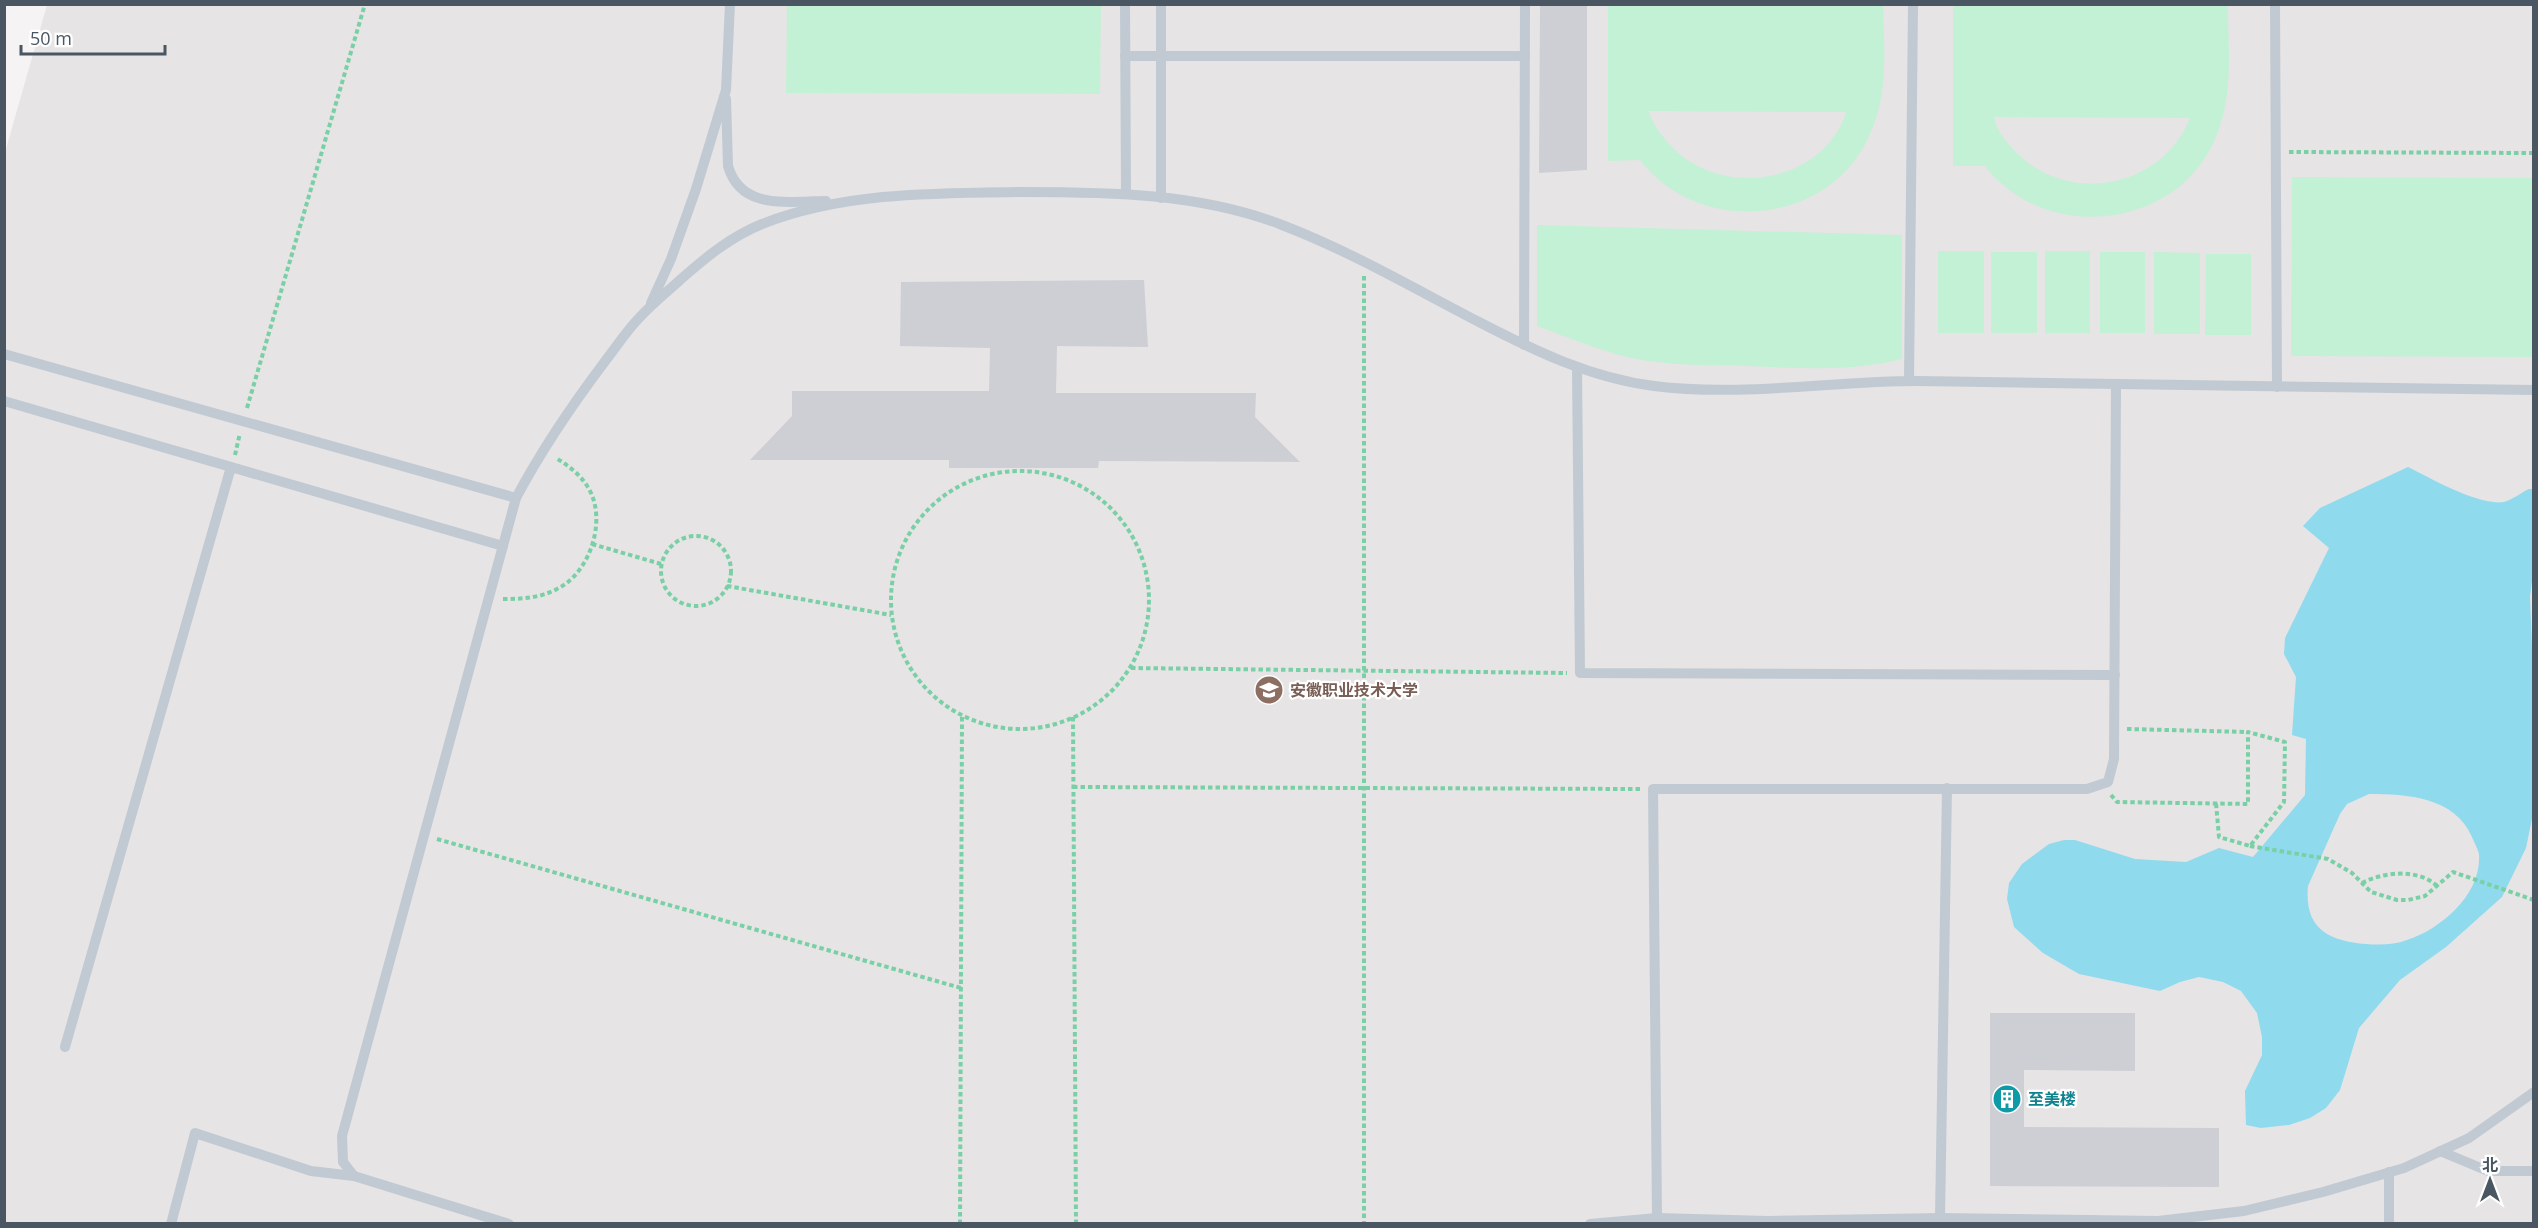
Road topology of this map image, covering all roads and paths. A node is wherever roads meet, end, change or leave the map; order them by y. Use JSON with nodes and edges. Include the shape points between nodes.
{"nodes":[{"id":1,"x":364,"y":4,"type":"edge"},
{"id":2,"x":730,"y":4,"type":"edge"},
{"id":3,"x":1125,"y":4,"type":"edge"},
{"id":4,"x":1161,"y":4,"type":"edge"},
{"id":5,"x":1525,"y":4,"type":"edge"},
{"id":6,"x":1913,"y":4,"type":"edge"},
{"id":7,"x":2275,"y":4,"type":"edge"},
{"id":8,"x":1125,"y":56,"type":"junction"},
{"id":9,"x":1161,"y":56,"type":"junction"},
{"id":10,"x":1525,"y":56,"type":"junction"},
{"id":11,"x":726,"y":90,"type":"junction"},
{"id":12,"x":2276,"y":152,"type":"junction"},
{"id":13,"x":2534,"y":153,"type":"edge"},
{"id":14,"x":1126,"y":194,"type":"junction"},
{"id":15,"x":1161,"y":198,"type":"junction"},
{"id":16,"x":843,"y":201,"type":"junction"},
{"id":17,"x":1364,"y":262,"type":"junction"},
{"id":18,"x":648,"y":309,"type":"junction"},
{"id":19,"x":1524,"y":345,"type":"junction"},
{"id":20,"x":4,"y":354,"type":"edge"},
{"id":21,"x":1577,"y":367,"type":"junction"},
{"id":22,"x":1909,"y":381,"type":"junction"},
{"id":23,"x":2116,"y":384,"type":"junction"},
{"id":24,"x":2277,"y":387,"type":"junction"},
{"id":25,"x":2534,"y":390,"type":"edge"},
{"id":26,"x":4,"y":401,"type":"edge"},
{"id":27,"x":243,"y":421,"type":"junction"},
{"id":28,"x":542,"y":449,"type":"junction"},
{"id":29,"x":231,"y":467,"type":"junction"},
{"id":30,"x":516,"y":498,"type":"junction"},
{"id":31,"x":592,"y":544,"type":"junction"},
{"id":32,"x":503,"y":546,"type":"junction"},
{"id":33,"x":661,"y":564,"type":"junction"},
{"id":34,"x":727,"y":586,"type":"junction"},
{"id":35,"x":489,"y":599,"type":"junction"},
{"id":36,"x":891,"y":615,"type":"junction"},
{"id":37,"x":1130,"y":668,"type":"junction"},
{"id":38,"x":1364,"y":670,"type":"junction"},
{"id":39,"x":1580,"y":673,"type":"junction"},
{"id":40,"x":2115,"y":675,"type":"junction"},
{"id":41,"x":962,"y":716,"type":"junction"},
{"id":42,"x":1073,"y":717,"type":"junction"},
{"id":43,"x":2114,"y":728,"type":"junction"},
{"id":44,"x":2248,"y":732,"type":"junction"},
{"id":45,"x":2103,"y":786,"type":"junction"},
{"id":46,"x":1074,"y":787,"type":"junction"},
{"id":47,"x":1364,"y":788,"type":"junction"},
{"id":48,"x":1947,"y":788,"type":"junction"},
{"id":49,"x":1653,"y":789,"type":"junction"},
{"id":50,"x":2216,"y":803,"type":"junction"},
{"id":51,"x":424,"y":836,"type":"junction"},
{"id":52,"x":2250,"y":846,"type":"junction"},
{"id":53,"x":2362,"y":882,"type":"junction"},
{"id":54,"x":2437,"y":886,"type":"junction"},
{"id":55,"x":2533,"y":899,"type":"edge"},
{"id":56,"x":961,"y":988,"type":"junction"},
{"id":57,"x":65,"y":1047,"type":"dead end"},
{"id":58,"x":2534,"y":1092,"type":"edge"},
{"id":59,"x":2440,"y":1151,"type":"junction"},
{"id":60,"x":2534,"y":1171,"type":"edge"},
{"id":61,"x":2389,"y":1172,"type":"junction"},
{"id":62,"x":354,"y":1176,"type":"junction"},
{"id":63,"x":1656,"y":1218,"type":"junction"},
{"id":64,"x":1940,"y":1218,"type":"junction"},
{"id":65,"x":2143,"y":1222,"type":"edge"},
{"id":66,"x":171,"y":1224,"type":"edge"},
{"id":67,"x":509,"y":1224,"type":"edge"},
{"id":68,"x":960,"y":1224,"type":"edge"},
{"id":69,"x":1076,"y":1224,"type":"edge"},
{"id":70,"x":1364,"y":1224,"type":"edge"},
{"id":71,"x":1590,"y":1224,"type":"edge"},
{"id":72,"x":2389,"y":1224,"type":"edge"}],
"edges":[{"from":1,"to":27,"type":"path"},
{"from":2,"to":11,"type":"lane"},
{"from":3,"to":8,"type":"lane"},
{"from":4,"to":9,"type":"lane"},
{"from":5,"to":10,"type":"lane"},
{"from":6,"to":22,"type":"lane"},
{"from":7,"to":12,"type":"lane"},
{"from":8,"to":9,"type":"lane"},
{"from":8,"to":14,"type":"lane"},
{"from":9,"to":10,"type":"lane"},
{"from":9,"to":15,"type":"lane"},
{"from":10,"to":19,"type":"lane"},
{"from":11,"to":16,"type":"lane","via":[[728,166],[740,189],[770,201]]},
{"from":11,"to":18,"type":"lane","via":[[671,260]]},
{"from":12,"to":13,"type":"path"},
{"from":12,"to":24,"type":"lane"},
{"from":14,"to":15,"type":"lane"},
{"from":14,"to":16,"type":"lane","via":[[943,193]]},
{"from":15,"to":17,"type":"lane","via":[[1235,210],[1278,223]]},
{"from":16,"to":18,"type":"lane","via":[[783,217],[737,235]]},
{"from":17,"to":19,"type":"lane"},
{"from":17,"to":38,"type":"path"},
{"from":18,"to":28,"type":"lane"},
{"from":19,"to":21,"type":"lane"},
{"from":20,"to":27,"type":"lane"},
{"from":21,"to":22,"type":"lane","via":[[1616,380],[1662,387],[1729,389]]},
{"from":21,"to":39,"type":"lane"},
{"from":22,"to":23,"type":"lane"},
{"from":23,"to":24,"type":"lane"},
{"from":23,"to":40,"type":"lane"},
{"from":24,"to":25,"type":"lane"},
{"from":26,"to":29,"type":"lane"},
{"from":27,"to":29,"type":"path"},
{"from":27,"to":30,"type":"lane"},
{"from":28,"to":30,"type":"lane"},
{"from":28,"to":31,"type":"path","via":[[568,465],[590,490],[596,528]]},
{"from":29,"to":32,"type":"lane"},
{"from":29,"to":57,"type":"lane"},
{"from":30,"to":32,"type":"lane"},
{"from":31,"to":33,"type":"path"},
{"from":31,"to":35,"type":"path","via":[[579,572],[558,589],[525,599]]},
{"from":32,"to":35,"type":"lane"},
{"from":33,"to":34,"type":"path","via":[[664,585],[679,601],[690,605],[711,602]]},
{"from":33,"to":34,"type":"path","via":[[671,545],[680,539],[691,536],[712,540],[730,565]]},
{"from":34,"to":36,"type":"path"},
{"from":35,"to":51,"type":"lane"},
{"from":36,"to":37,"type":"path","via":[[890,590],[898,557],[917,520],[935,502],[956,487],[1004,471],[1054,475],[1078,484],[1118,514],[1143,558],[1150,608],[1146,633]]},
{"from":36,"to":41,"type":"path","via":[[896,640],[921,684]]},
{"from":37,"to":38,"type":"path"},
{"from":37,"to":42,"type":"path","via":[[1106,697]]},
{"from":38,"to":39,"type":"path"},
{"from":38,"to":47,"type":"path"},
{"from":39,"to":40,"type":"lane"},
{"from":40,"to":43,"type":"lane"},
{"from":41,"to":42,"type":"path","via":[[1011,729],[1062,723]]},
{"from":41,"to":56,"type":"path"},
{"from":42,"to":46,"type":"path"},
{"from":43,"to":44,"type":"path"},
{"from":43,"to":45,"type":"lane","via":[[2113,769]]},
{"from":44,"to":50,"type":"path","via":[[2248,804]]},
{"from":44,"to":52,"type":"path","via":[[2285,742],[2284,802]]},
{"from":45,"to":48,"type":"lane"},
{"from":45,"to":50,"type":"path","via":[[2117,802]]},
{"from":46,"to":47,"type":"path"},
{"from":46,"to":69,"type":"path"},
{"from":47,"to":49,"type":"path"},
{"from":47,"to":70,"type":"path"},
{"from":48,"to":49,"type":"lane"},
{"from":48,"to":64,"type":"lane"},
{"from":49,"to":63,"type":"lane"},
{"from":50,"to":52,"type":"path","via":[[2219,837]]},
{"from":51,"to":56,"type":"path"},
{"from":51,"to":62,"type":"lane","via":[[342,1136],[343,1162]]},
{"from":52,"to":53,"type":"path","via":[[2328,859]]},
{"from":53,"to":54,"type":"path","via":[[2377,875],[2420,876]]},
{"from":53,"to":54,"type":"path","via":[[2379,896],[2408,900],[2425,896]]},
{"from":54,"to":55,"type":"path","via":[[2453,872]]},
{"from":56,"to":68,"type":"path"},
{"from":58,"to":59,"type":"lane","via":[[2469,1138]]},
{"from":59,"to":60,"type":"lane","via":[[2488,1171]]},
{"from":59,"to":61,"type":"lane"},
{"from":61,"to":65,"type":"lane","via":[[2244,1211]]},
{"from":61,"to":72,"type":"lane"},
{"from":62,"to":66,"type":"lane","via":[[311,1171],[195,1133]]},
{"from":62,"to":67,"type":"lane"},
{"from":63,"to":64,"type":"lane"},
{"from":63,"to":71,"type":"lane"},
{"from":64,"to":65,"type":"lane"}]}
